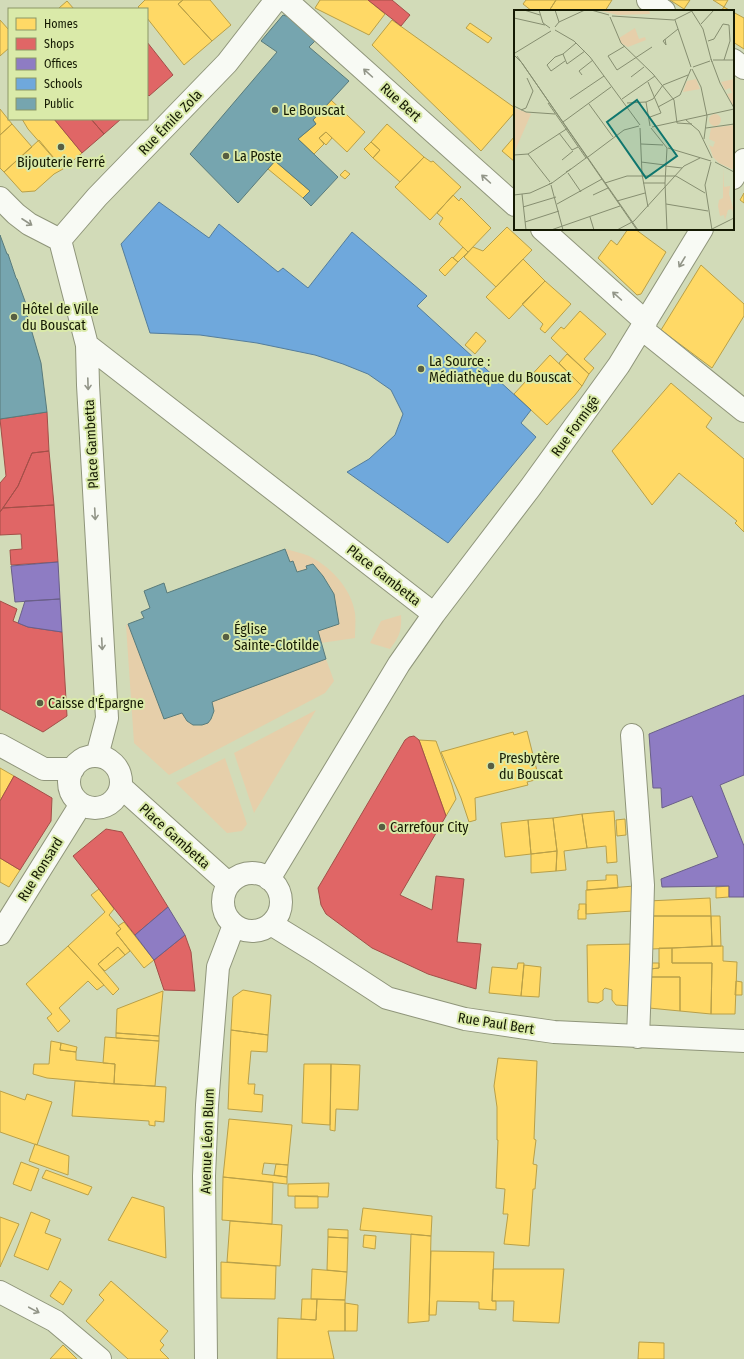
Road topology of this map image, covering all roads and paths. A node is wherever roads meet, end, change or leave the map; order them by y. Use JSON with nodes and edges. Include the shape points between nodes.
{"nodes":[{"id":1,"x":276,"y":0,"type":"edge"},
{"id":2,"x":286,"y":0,"type":"edge"},
{"id":3,"x":648,"y":0,"type":"edge"},
{"id":4,"x":663,"y":10,"type":"edge"},
{"id":5,"x":734,"y":61,"type":"edge"},
{"id":6,"x":744,"y":68,"type":"edge"},
{"id":7,"x":744,"y":160,"type":"edge"},
{"id":8,"x":734,"y":176,"type":"edge"},
{"id":9,"x":0,"y":198,"type":"edge"},
{"id":10,"x":514,"y":204,"type":"edge"},
{"id":11,"x":543,"y":230,"type":"edge"},
{"id":12,"x":701,"y":230,"type":"edge"},
{"id":13,"x":60,"y":240,"type":"junction"},
{"id":14,"x":644,"y":325,"type":"junction"},
{"id":15,"x":87,"y":345,"type":"junction"},
{"id":16,"x":744,"y":411,"type":"edge"},
{"id":17,"x":434,"y":614,"type":"junction"},
{"id":18,"x":632,"y":735,"type":"dead end"},
{"id":19,"x":0,"y":745,"type":"edge"},
{"id":20,"x":97,"y":756,"type":"junction"},
{"id":21,"x":73,"y":769,"type":"junction"},
{"id":22,"x":121,"y":787,"type":"junction"},
{"id":23,"x":81,"y":804,"type":"junction"},
{"id":24,"x":269,"y":879,"type":"junction"},
{"id":25,"x":229,"y":884,"type":"junction"},
{"id":26,"x":271,"y":924,"type":"junction"},
{"id":27,"x":234,"y":925,"type":"junction"},
{"id":28,"x":0,"y":934,"type":"edge"},
{"id":29,"x":638,"y":1037,"type":"junction"},
{"id":30,"x":744,"y":1041,"type":"edge"},
{"id":31,"x":0,"y":1292,"type":"edge"},
{"id":32,"x":100,"y":1359,"type":"edge"},
{"id":33,"x":206,"y":1359,"type":"edge"}],
"edges":[{"from":1,"to":13,"type":"street","name":"Rue Émile Zola","via":[[227,63],[96,198]]},
{"from":10,"to":2,"type":"street","name":"Rue Bert","one_way":true},
{"from":3,"to":4,"type":"street"},
{"from":5,"to":6,"type":"street"},
{"from":7,"to":8,"type":"street"},
{"from":9,"to":13,"type":"street","one_way":true,"via":[[30,224]]},
{"from":14,"to":11,"type":"street","one_way":true},
{"from":12,"to":14,"type":"street","name":"Rue Formigé","one_way":true},
{"from":13,"to":15,"type":"street","name":"Place Gambetta"},
{"from":14,"to":16,"type":"street"},
{"from":14,"to":17,"type":"street","name":"Rue Formigé","via":[[619,365],[530,488]]},
{"from":15,"to":17,"type":"street","name":"Place Gambetta"},
{"from":15,"to":20,"type":"street","name":"Place Gambetta","one_way":true,"via":[[106,718]]},
{"from":17,"to":24,"type":"street","name":"Place Gambetta","via":[[399,664]]},
{"from":18,"to":29,"type":"street","via":[[643,885]]},
{"from":19,"to":21,"type":"street","via":[[44,769]]},
{"from":20,"to":21,"type":"street","via":[[83,759]]},
{"from":20,"to":22,"type":"street","via":[[116,766],[120,772]]},
{"from":21,"to":23,"type":"street","via":[[69,784],[75,799]]},
{"from":22,"to":23,"type":"street","via":[[113,802],[106,806],[89,808]]},
{"from":22,"to":25,"type":"street","name":"Place Gambetta"},
{"from":23,"to":28,"type":"street","name":"Rue Ronsard"},
{"from":24,"to":25,"type":"street","via":[[252,873],[243,874]]},
{"from":24,"to":26,"type":"street","via":[[275,885],[281,901],[277,918]]},
{"from":25,"to":27,"type":"street","via":[[222,901],[228,919]]},
{"from":26,"to":27,"type":"street","via":[[253,932]]},
{"from":26,"to":29,"type":"street","name":"Rue Paul Bert","via":[[386,998],[465,1019],[554,1032]]},
{"from":27,"to":33,"type":"street","name":"Avenue Léon Blum","via":[[218,967],[207,1105],[204,1176]]},
{"from":29,"to":30,"type":"street","name":"Rue Paul Bert"},
{"from":31,"to":32,"type":"street","one_way":true,"via":[[55,1321]]}]}
